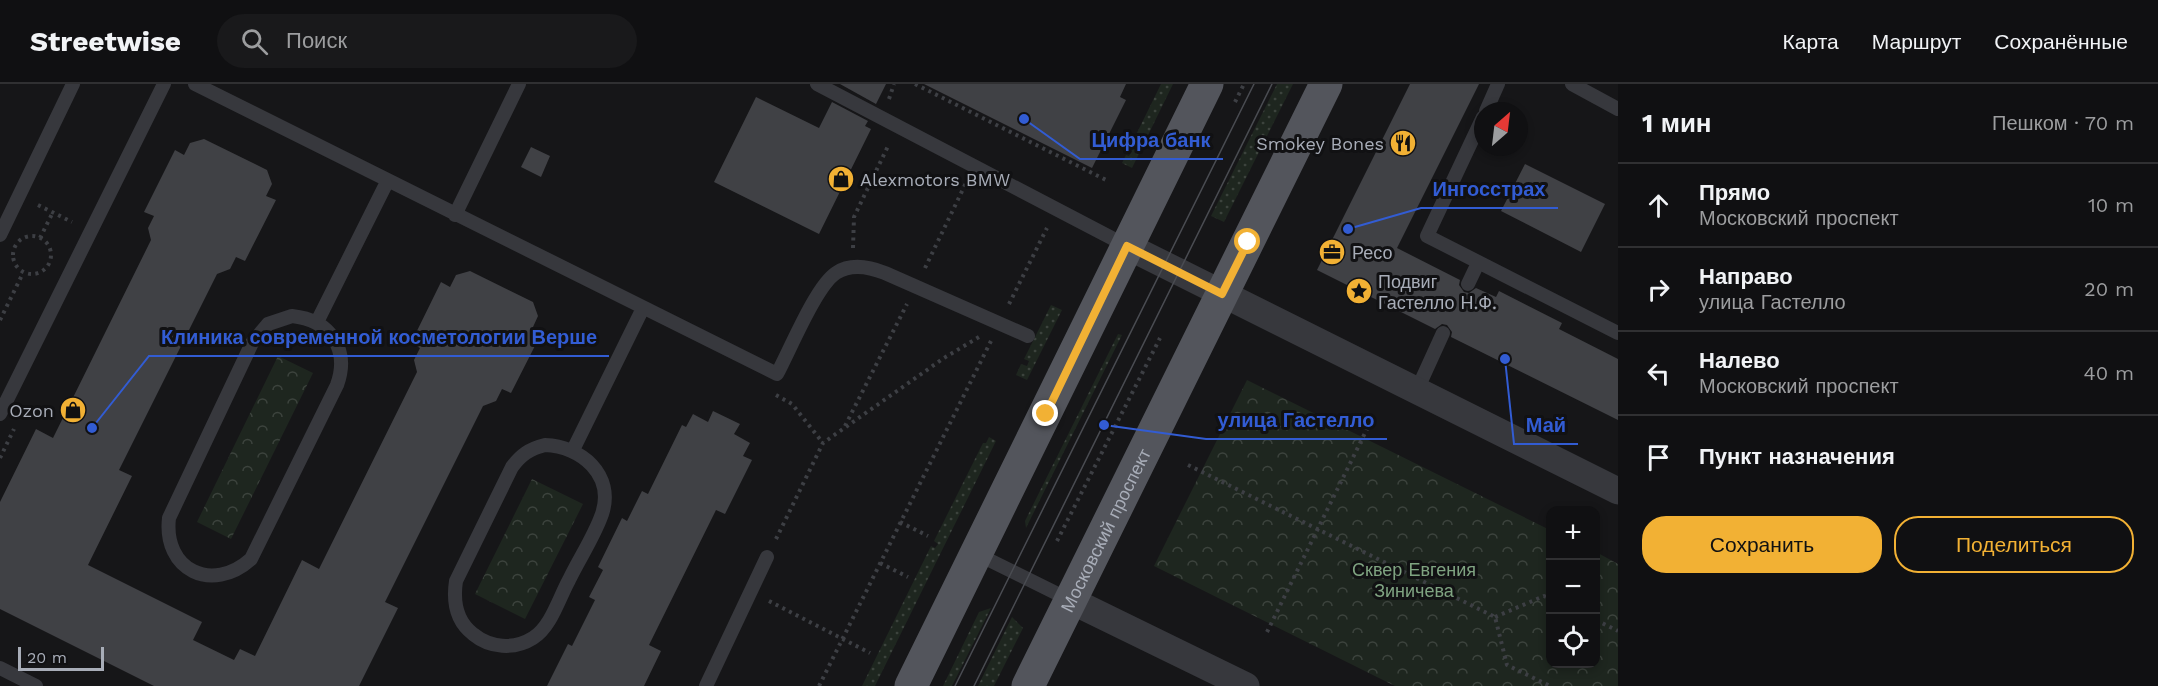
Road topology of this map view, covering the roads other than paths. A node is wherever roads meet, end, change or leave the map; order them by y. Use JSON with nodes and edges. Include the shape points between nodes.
{"nodes":[{"id":1,"x":73,"y":84,"type":"edge"},
{"id":2,"x":164,"y":84,"type":"edge"},
{"id":3,"x":195,"y":84,"type":"edge"},
{"id":4,"x":519,"y":84,"type":"edge"},
{"id":5,"x":817,"y":84,"type":"edge"},
{"id":6,"x":1207,"y":84,"type":"edge"},
{"id":7,"x":1326,"y":84,"type":"edge"},
{"id":8,"x":1498,"y":84,"type":"edge"},
{"id":9,"x":1572,"y":84,"type":"edge"},
{"id":10,"x":1490,"y":102,"type":"edge"},
{"id":11,"x":1618,"y":109,"type":"edge"},
{"id":12,"x":1474,"y":136,"type":"edge"},
{"id":13,"x":387,"y":182,"type":"junction"},
{"id":14,"x":455,"y":215,"type":"junction"},
{"id":15,"x":0,"y":235,"type":"edge"},
{"id":16,"x":1127,"y":246,"type":"junction"},
{"id":17,"x":1478,"y":263,"type":"junction"},
{"id":18,"x":1468,"y":284,"type":"dead end"},
{"id":19,"x":1222,"y":294,"type":"junction"},
{"id":20,"x":643,"y":308,"type":"junction"},
{"id":21,"x":317,"y":322,"type":"junction"},
{"id":22,"x":1443,"y":333,"type":"dead end"},
{"id":23,"x":1618,"y":333,"type":"edge"},
{"id":24,"x":1028,"y":336,"type":"dead end"},
{"id":25,"x":1417,"y":390,"type":"junction"},
{"id":26,"x":0,"y":414,"type":"edge"},
{"id":27,"x":573,"y":450,"type":"junction"},
{"id":28,"x":1618,"y":490,"type":"edge"},
{"id":29,"x":977,"y":554,"type":"junction"},
{"id":30,"x":767,"y":557,"type":"road end"},
{"id":31,"x":1070,"y":600,"type":"junction"},
{"id":32,"x":0,"y":668,"type":"edge"},
{"id":33,"x":36,"y":686,"type":"edge"},
{"id":34,"x":706,"y":686,"type":"edge"},
{"id":35,"x":911,"y":686,"type":"edge"},
{"id":36,"x":1028,"y":686,"type":"edge"},
{"id":37,"x":1246,"y":686,"type":"edge"}],
"edges":[{"from":1,"to":15,"type":"lane"},
{"from":2,"to":26,"type":"lane"},
{"from":3,"to":13,"type":"lane"},
{"from":4,"to":14,"type":"lane"},
{"from":5,"to":16,"type":"lane"},
{"from":6,"to":16,"type":"main road"},
{"from":7,"to":19,"type":"main road","name":"Московский проспект"},
{"from":8,"to":10,"type":"lane"},
{"from":9,"to":11,"type":"lane"},
{"from":12,"to":17,"type":"lane","via":[[1428,236]]},
{"from":13,"to":14,"type":"lane"},
{"from":13,"to":21,"type":"lane"},
{"from":14,"to":20,"type":"lane"},
{"from":16,"to":19,"type":"street"},
{"from":16,"to":29,"type":"main road"},
{"from":17,"to":18,"type":"lane"},
{"from":17,"to":23,"type":"lane"},
{"from":19,"to":25,"type":"street"},
{"from":19,"to":31,"type":"main road","name":"Московский проспект"},
{"from":20,"to":24,"type":"lane","via":[[777,374],[824,284],[853,267],[871,268]]},
{"from":20,"to":27,"type":"lane"},
{"from":21,"to":21,"type":"lane","via":[[327,329],[340,349],[341,374],[251,559],[230,573],[205,576],[193,571],[174,554],[167,530],[169,518],[252,343],[263,328],[280,318],[292,316]]},
{"from":22,"to":25,"type":"lane"},
{"from":25,"to":28,"type":"street"},
{"from":27,"to":27,"type":"lane","via":[[594,466],[600,477],[602,515],[544,630],[522,644],[497,646],[484,642],[472,634],[459,616],[454,595],[456,580],[520,456],[545,446]]},
{"from":29,"to":31,"type":"lane"},
{"from":29,"to":35,"type":"main road"},
{"from":30,"to":34,"type":"lane"},
{"from":31,"to":36,"type":"main road","name":"Московский проспект"},
{"from":31,"to":37,"type":"street"},
{"from":32,"to":33,"type":"lane"}]}
